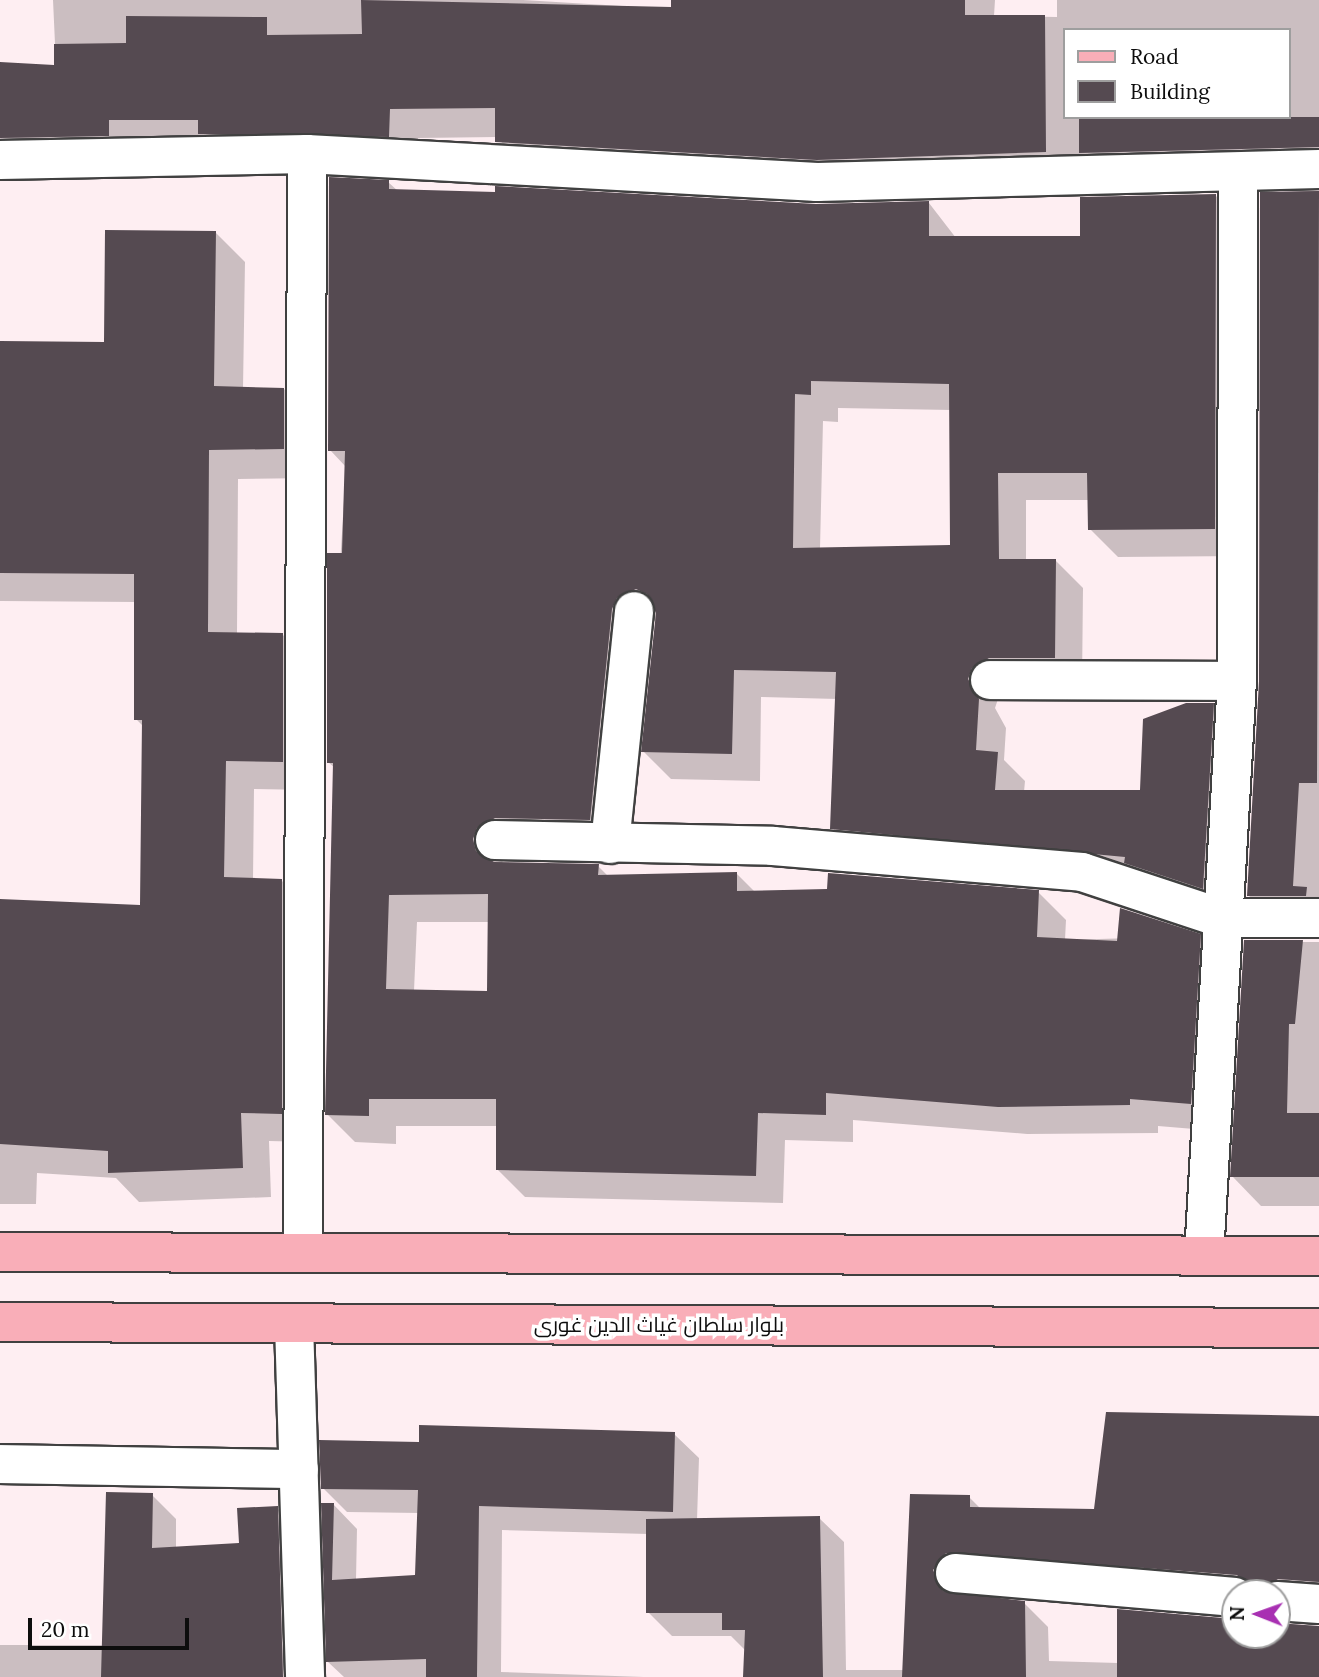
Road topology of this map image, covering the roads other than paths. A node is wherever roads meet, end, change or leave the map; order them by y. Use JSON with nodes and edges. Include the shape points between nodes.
{"nodes":[{"id":1,"x":307,"y":154,"type":"junction"},
{"id":2,"x":0,"y":160,"type":"edge"},
{"id":3,"x":1319,"y":169,"type":"edge"},
{"id":4,"x":1238,"y":172,"type":"junction"},
{"id":5,"x":634,"y":611,"type":"dead end"},
{"id":6,"x":990,"y":680,"type":"dead end"},
{"id":7,"x":1237,"y":681,"type":"junction"},
{"id":8,"x":495,"y":840,"type":"dead end"},
{"id":9,"x":610,"y":844,"type":"junction"},
{"id":10,"x":1221,"y":918,"type":"junction"},
{"id":11,"x":1319,"y":918,"type":"edge"},
{"id":12,"x":0,"y":1252,"type":"edge"},
{"id":13,"x":303,"y":1252,"type":"junction"},
{"id":14,"x":1204,"y":1256,"type":"junction"},
{"id":15,"x":1319,"y":1256,"type":"edge"},
{"id":16,"x":0,"y":1322,"type":"edge"},
{"id":17,"x":294,"y":1324,"type":"junction"},
{"id":18,"x":1319,"y":1328,"type":"edge"},
{"id":19,"x":0,"y":1464,"type":"edge"},
{"id":20,"x":299,"y":1469,"type":"junction"},
{"id":21,"x":955,"y":1573,"type":"dead end"},
{"id":22,"x":1221,"y":1596,"type":"edge"},
{"id":23,"x":1291,"y":1602,"type":"edge"},
{"id":24,"x":1319,"y":1605,"type":"edge"},
{"id":25,"x":305,"y":1677,"type":"edge"}],
"edges":[{"from":1,"to":2,"type":"street"},
{"from":1,"to":4,"type":"street","via":[[817,182]]},
{"from":1,"to":13,"type":"street"},
{"from":3,"to":4,"type":"street"},
{"from":4,"to":7,"type":"street"},
{"from":5,"to":9,"type":"street"},
{"from":6,"to":7,"type":"street"},
{"from":7,"to":10,"type":"street"},
{"from":8,"to":9,"type":"street"},
{"from":9,"to":10,"type":"street","via":[[773,846],[1082,872]]},
{"from":10,"to":11,"type":"street"},
{"from":10,"to":14,"type":"street"},
{"from":12,"to":13,"type":"street"},
{"from":13,"to":14,"type":"street"},
{"from":14,"to":15,"type":"street"},
{"from":16,"to":17,"type":"street","name":"بلوار سلطان غیاث الدین غوری"},
{"from":17,"to":18,"type":"street","name":"بلوار سلطان غیاث الدین غوری"},
{"from":17,"to":20,"type":"street"},
{"from":19,"to":20,"type":"street"},
{"from":20,"to":25,"type":"street"},
{"from":21,"to":22,"type":"street"},
{"from":23,"to":24,"type":"street"}]}
